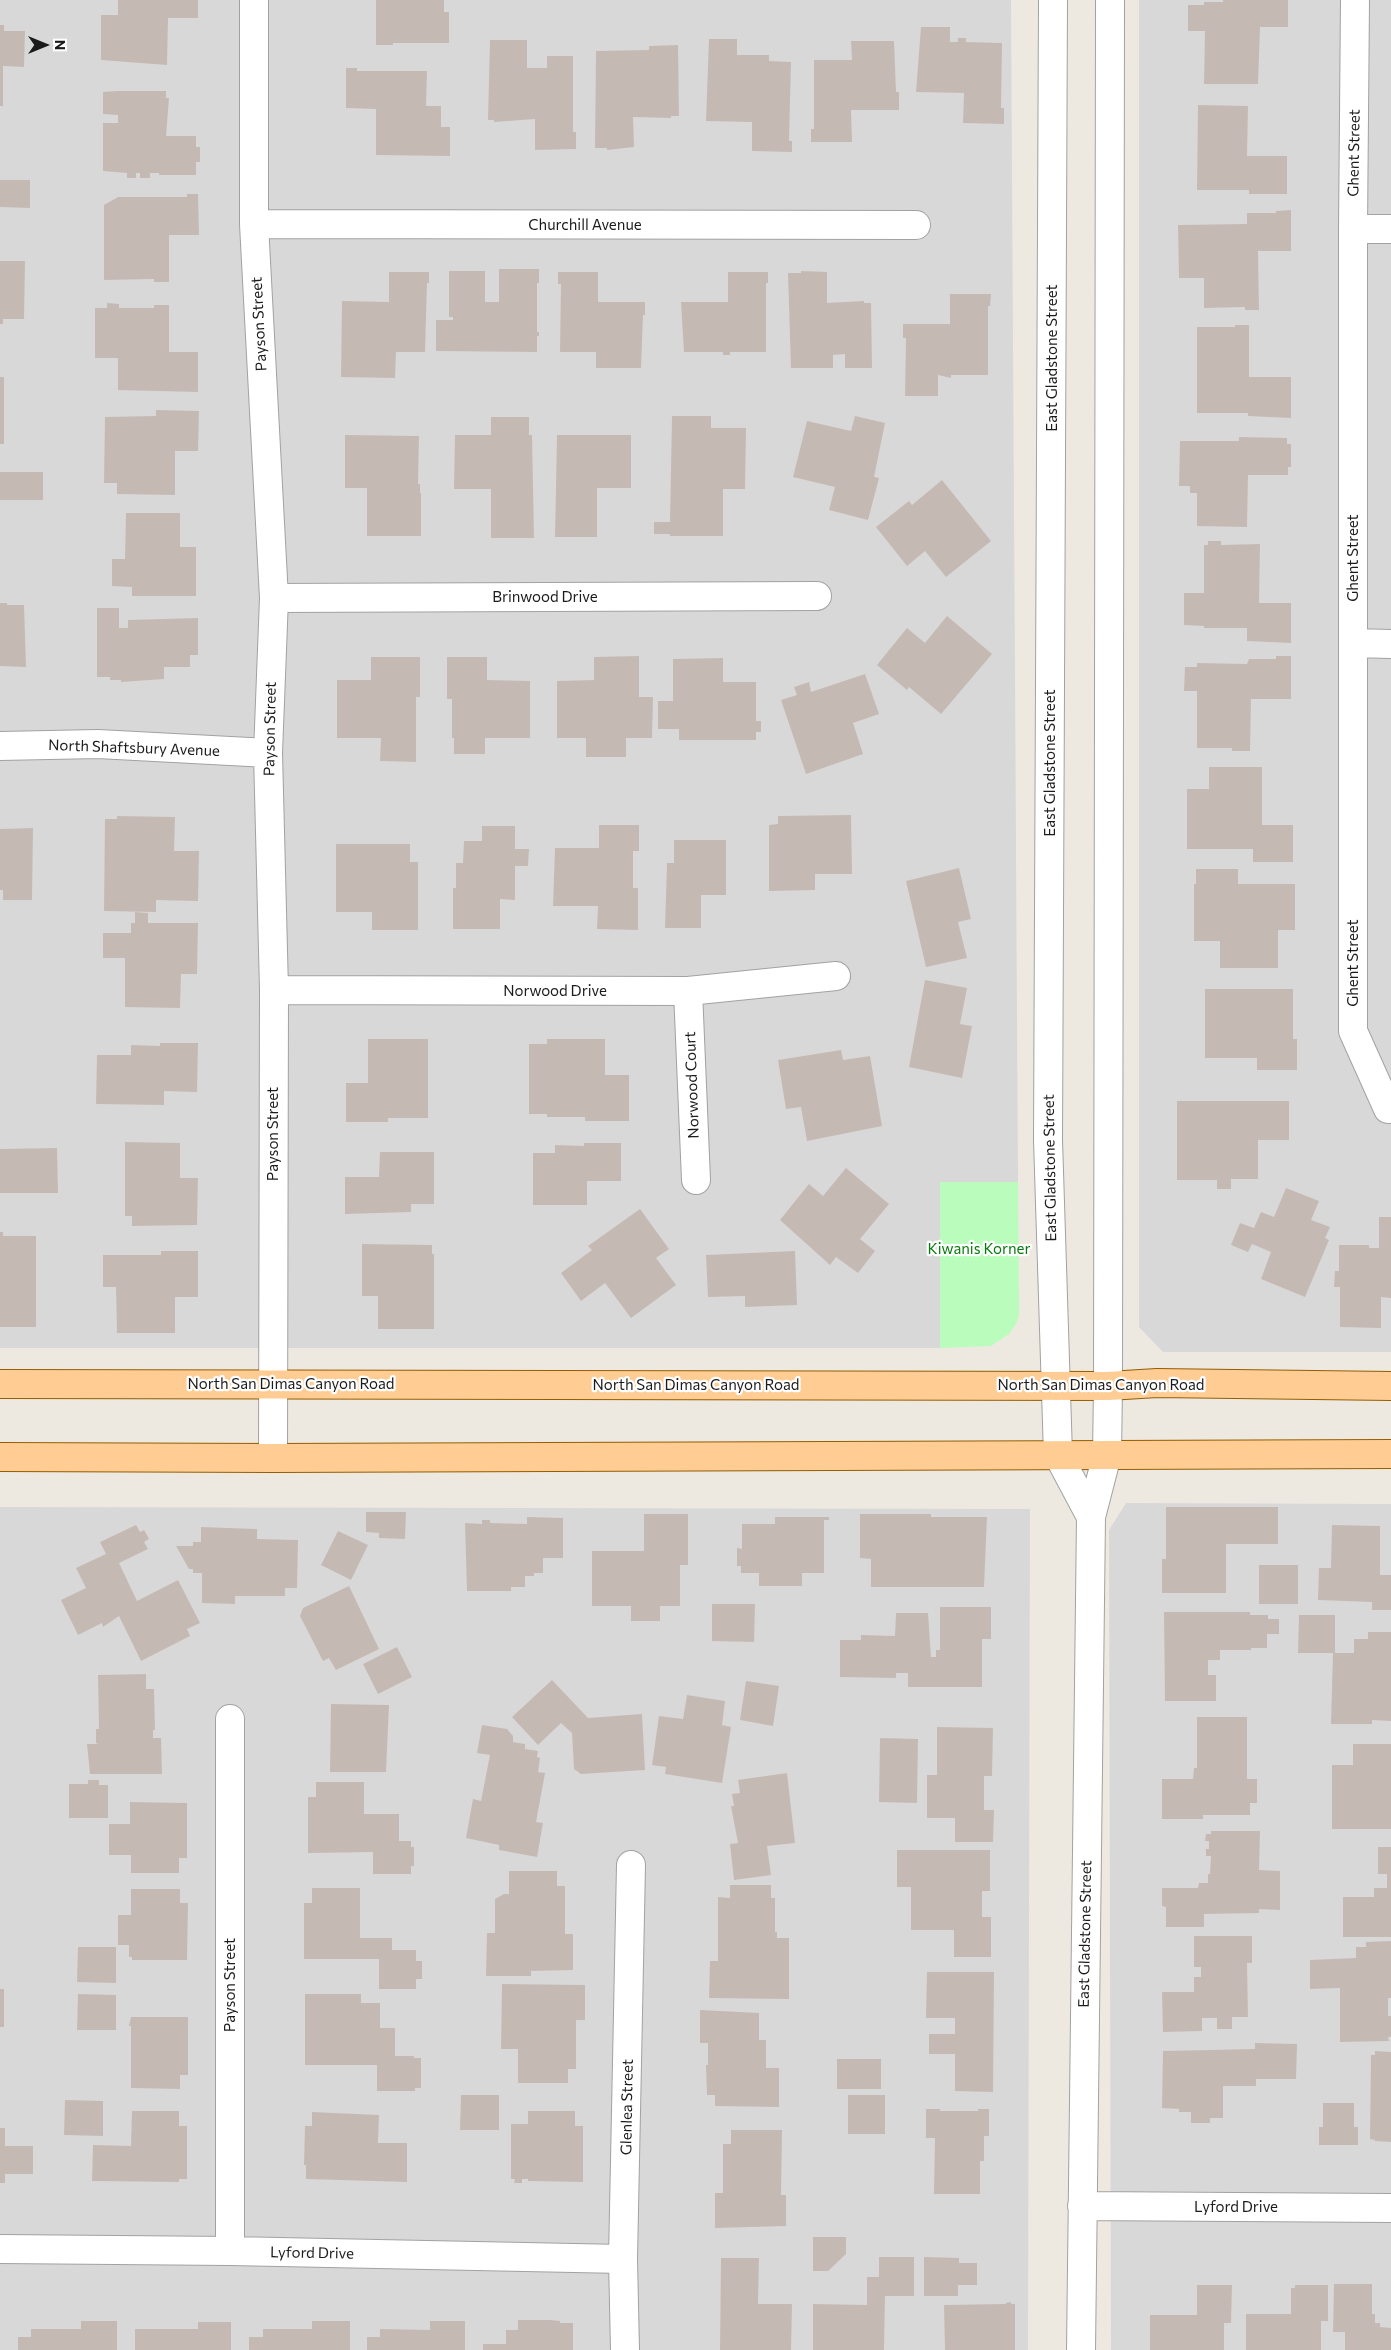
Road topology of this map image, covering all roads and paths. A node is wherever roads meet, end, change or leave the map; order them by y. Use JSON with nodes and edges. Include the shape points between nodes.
{"nodes":[{"id":1,"x":254,"y":0,"type":"edge"},
{"id":2,"x":1053,"y":0,"type":"edge"},
{"id":3,"x":1110,"y":0,"type":"edge"},
{"id":4,"x":1355,"y":0,"type":"edge"},
{"id":5,"x":254,"y":224,"type":"junction"},
{"id":6,"x":916,"y":225,"type":"dead end"},
{"id":7,"x":1353,"y":228,"type":"junction"},
{"id":8,"x":1391,"y":229,"type":"edge"},
{"id":9,"x":816,"y":596,"type":"dead end"},
{"id":10,"x":274,"y":598,"type":"junction"},
{"id":11,"x":1353,"y":644,"type":"junction"},
{"id":12,"x":1391,"y":644,"type":"edge"},
{"id":13,"x":0,"y":746,"type":"edge"},
{"id":14,"x":268,"y":753,"type":"junction"},
{"id":15,"x":836,"y":976,"type":"dead end"},
{"id":16,"x":274,"y":990,"type":"junction"},
{"id":17,"x":688,"y":991,"type":"junction"},
{"id":18,"x":1388,"y":1109,"type":"dead end"},
{"id":19,"x":696,"y":1180,"type":"dead end"},
{"id":20,"x":0,"y":1384,"type":"edge"},
{"id":21,"x":273,"y":1384,"type":"junction"},
{"id":22,"x":1055,"y":1386,"type":"junction"},
{"id":23,"x":1108,"y":1386,"type":"junction"},
{"id":24,"x":1391,"y":1386,"type":"edge"},
{"id":25,"x":1391,"y":1454,"type":"edge"},
{"id":26,"x":1058,"y":1455,"type":"junction"},
{"id":27,"x":1107,"y":1455,"type":"junction"},
{"id":28,"x":0,"y":1457,"type":"edge"},
{"id":29,"x":273,"y":1458,"type":"junction"},
{"id":30,"x":1091,"y":1517,"type":"junction"},
{"id":31,"x":230,"y":1720,"type":"dead end"},
{"id":32,"x":631,"y":1864,"type":"dead end"},
{"id":33,"x":1082,"y":2206,"type":"junction"},
{"id":34,"x":1391,"y":2208,"type":"edge"},
{"id":35,"x":0,"y":2249,"type":"edge"},
{"id":36,"x":230,"y":2251,"type":"junction"},
{"id":37,"x":624,"y":2259,"type":"junction"},
{"id":38,"x":626,"y":2350,"type":"edge"},
{"id":39,"x":1081,"y":2350,"type":"edge"}],
"edges":[{"from":1,"to":5,"type":"street","name":"Payson Street"},
{"from":2,"to":22,"type":"street","name":"East Gladstone Street","via":[[1048,1140]]},
{"from":3,"to":23,"type":"street","name":"East Gladstone Street"},
{"from":4,"to":7,"type":"street","name":"Ghent Street"},
{"from":5,"to":6,"type":"street","name":"Churchill Avenue"},
{"from":5,"to":10,"type":"street","name":"Payson Street"},
{"from":7,"to":8,"type":"street"},
{"from":7,"to":11,"type":"street","name":"Ghent Street"},
{"from":9,"to":10,"type":"street","name":"Brinwood Drive"},
{"from":10,"to":14,"type":"street","name":"Payson Street"},
{"from":11,"to":12,"type":"street"},
{"from":11,"to":18,"type":"street","name":"Ghent Street","via":[[1353,1031]]},
{"from":13,"to":14,"type":"street","name":"North Shaftsbury Avenue","via":[[98,744]]},
{"from":14,"to":16,"type":"street","name":"Payson Street"},
{"from":15,"to":17,"type":"street","name":"Norwood Drive"},
{"from":16,"to":17,"type":"street","name":"Norwood Drive"},
{"from":16,"to":21,"type":"street","name":"Payson Street"},
{"from":17,"to":19,"type":"street","name":"Norwood Court"},
{"from":20,"to":21,"type":"main road","name":"North San Dimas Canyon Road"},
{"from":21,"to":22,"type":"main road","name":"North San Dimas Canyon Road"},
{"from":21,"to":29,"type":"street","name":"Payson Street"},
{"from":22,"to":23,"type":"main road","name":"North San Dimas Canyon Road"},
{"from":22,"to":26,"type":"street","name":"East Gladstone Street"},
{"from":23,"to":24,"type":"main road","name":"North San Dimas Canyon Road","via":[[1157,1383]]},
{"from":23,"to":27,"type":"street","name":"East Gladstone Street"},
{"from":25,"to":27,"type":"main road"},
{"from":26,"to":27,"type":"main road"},
{"from":26,"to":29,"type":"main road"},
{"from":26,"to":30,"type":"street","name":"East Gladstone Street"},
{"from":27,"to":30,"type":"street","name":"East Gladstone Street"},
{"from":28,"to":29,"type":"main road"},
{"from":30,"to":33,"type":"street","name":"East Gladstone Street"},
{"from":31,"to":36,"type":"street","name":"Payson Street"},
{"from":32,"to":37,"type":"street","name":"Glenlea Street"},
{"from":33,"to":34,"type":"street","name":"Lyford Drive"},
{"from":33,"to":39,"type":"street","name":"East Gladstone Street"},
{"from":35,"to":36,"type":"street","name":"Lyford Drive"},
{"from":36,"to":37,"type":"street","name":"Lyford Drive"},
{"from":37,"to":38,"type":"street","name":"Glenlea Street"}]}
